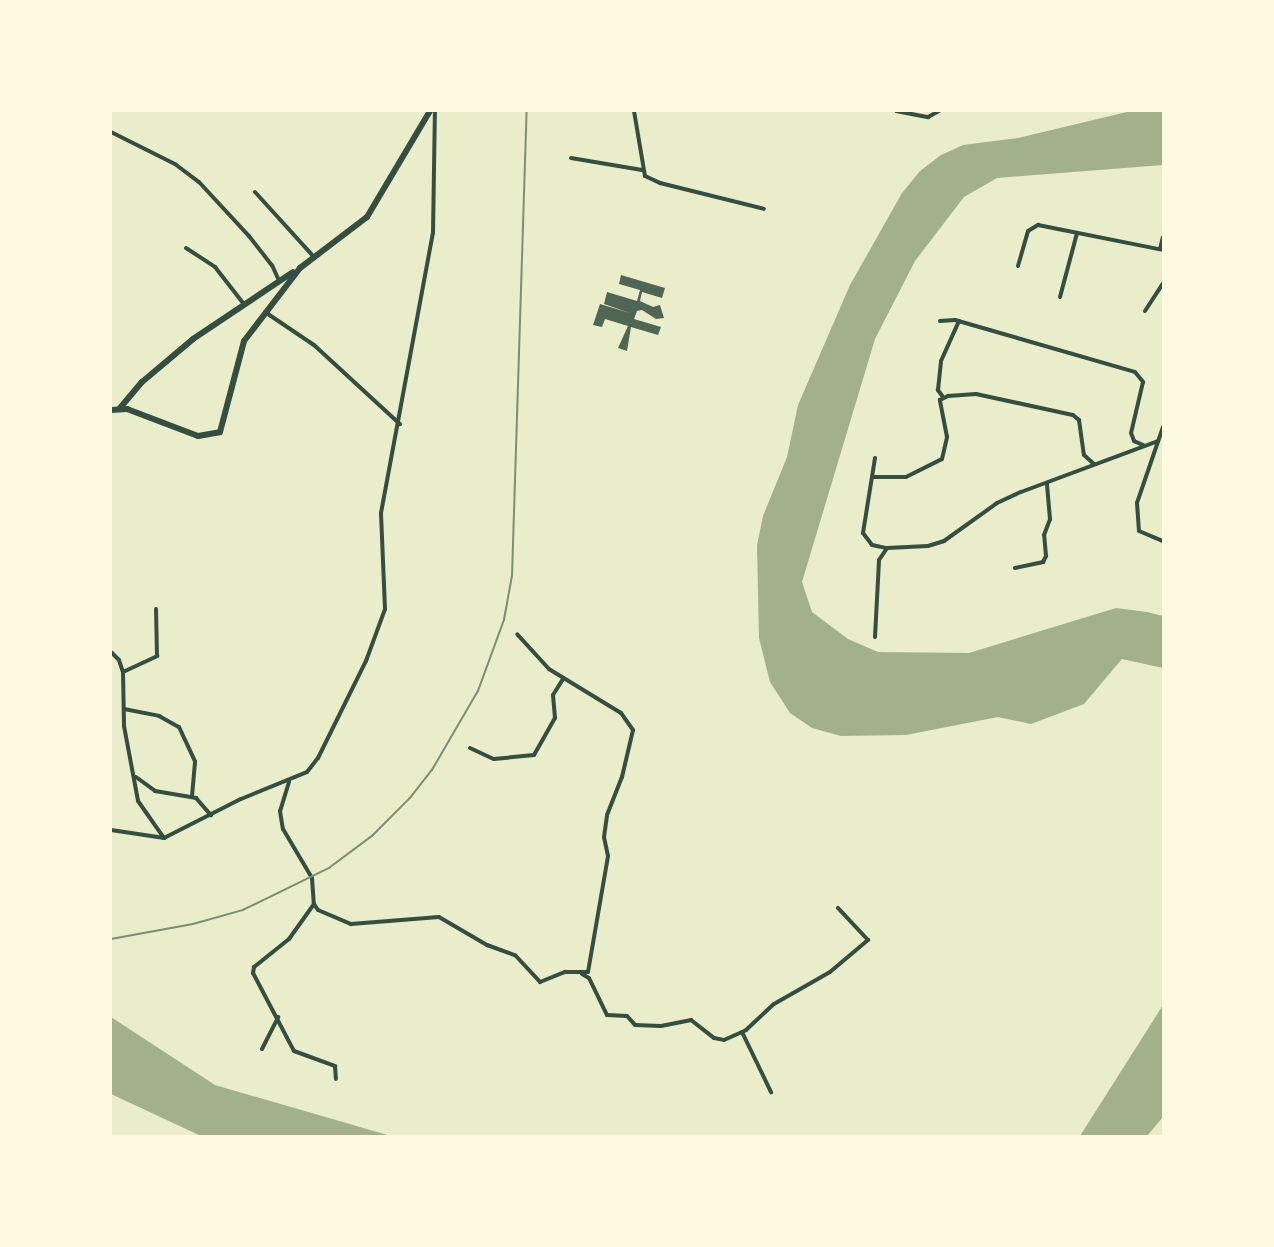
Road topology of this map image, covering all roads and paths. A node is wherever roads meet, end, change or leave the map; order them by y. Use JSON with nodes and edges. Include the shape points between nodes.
{"nodes":[{"id":1,"x":430,"y":111,"type":"edge"},
{"id":2,"x":634,"y":111,"type":"edge"},
{"id":3,"x":896,"y":111,"type":"edge"},
{"id":4,"x":939,"y":111,"type":"edge"},
{"id":5,"x":111,"y":132,"type":"edge"},
{"id":6,"x":571,"y":158,"type":"dead end"},
{"id":7,"x":642,"y":170,"type":"junction"},
{"id":8,"x":255,"y":192,"type":"dead end"},
{"id":9,"x":764,"y":209,"type":"dead end"},
{"id":10,"x":1077,"y":233,"type":"junction"},
{"id":11,"x":1163,"y":237,"type":"edge"},
{"id":12,"x":186,"y":248,"type":"dead end"},
{"id":13,"x":1162,"y":250,"type":"edge"},
{"id":14,"x":314,"y":258,"type":"junction"},
{"id":15,"x":1018,"y":266,"type":"dead end"},
{"id":16,"x":300,"y":268,"type":"junction"},
{"id":17,"x":279,"y":281,"type":"junction"},
{"id":18,"x":1163,"y":283,"type":"edge"},
{"id":19,"x":1060,"y":297,"type":"dead end"},
{"id":20,"x":243,"y":303,"type":"junction"},
{"id":21,"x":1145,"y":311,"type":"dead end"},
{"id":22,"x":265,"y":312,"type":"junction"},
{"id":23,"x":940,"y":321,"type":"dead end"},
{"id":24,"x":959,"y":321,"type":"junction"},
{"id":25,"x":943,"y":397,"type":"junction"},
{"id":26,"x":120,"y":408,"type":"junction"},
{"id":27,"x":111,"y":410,"type":"edge"},
{"id":28,"x":400,"y":424,"type":"junction"},
{"id":29,"x":1163,"y":427,"type":"edge"},
{"id":30,"x":1158,"y":441,"type":"junction"},
{"id":31,"x":1144,"y":445,"type":"junction"},
{"id":32,"x":1155,"y":450,"type":"junction"},
{"id":33,"x":1163,"y":451,"type":"edge"},
{"id":34,"x":875,"y":458,"type":"dead end"},
{"id":35,"x":1095,"y":464,"type":"junction"},
{"id":36,"x":873,"y":477,"type":"junction"},
{"id":37,"x":1047,"y":483,"type":"junction"},
{"id":38,"x":1163,"y":541,"type":"edge"},
{"id":39,"x":887,"y":548,"type":"junction"},
{"id":40,"x":1015,"y":568,"type":"dead end"},
{"id":41,"x":156,"y":609,"type":"dead end"},
{"id":42,"x":517,"y":634,"type":"dead end"},
{"id":43,"x":875,"y":637,"type":"dead end"},
{"id":44,"x":111,"y":652,"type":"edge"},
{"id":45,"x":123,"y":672,"type":"junction"},
{"id":46,"x":563,"y":679,"type":"junction"},
{"id":47,"x":124,"y":709,"type":"junction"},
{"id":48,"x":470,"y":748,"type":"dead end"},
{"id":49,"x":136,"y":776,"type":"junction"},
{"id":50,"x":289,"y":781,"type":"junction"},
{"id":51,"x":192,"y":797,"type":"junction"},
{"id":52,"x":211,"y":815,"type":"junction"},
{"id":53,"x":111,"y":830,"type":"edge"},
{"id":54,"x":164,"y":838,"type":"junction"},
{"id":55,"x":314,"y":904,"type":"junction"},
{"id":56,"x":838,"y":908,"type":"dead end"},
{"id":57,"x":579,"y":972,"type":"junction"},
{"id":58,"x":278,"y":1017,"type":"junction"},
{"id":59,"x":742,"y":1032,"type":"junction"},
{"id":60,"x":262,"y":1049,"type":"dead end"},
{"id":61,"x":336,"y":1079,"type":"dead end"},
{"id":62,"x":771,"y":1092,"type":"dead end"}],
"edges":[{"from":1,"to":14,"type":"highway","via":[[367,217]]},
{"from":1,"to":28,"type":"street","via":[[433,232]]},
{"from":2,"to":7,"type":"street"},
{"from":3,"to":4,"type":"street","via":[[928,117]]},
{"from":5,"to":17,"type":"street","via":[[175,164],[199,182],[249,236]]},
{"from":6,"to":7,"type":"street"},
{"from":7,"to":9,"type":"street","via":[[660,183]]},
{"from":8,"to":14,"type":"street"},
{"from":10,"to":13,"type":"street"},
{"from":10,"to":15,"type":"street","via":[[1034,225]]},
{"from":10,"to":19,"type":"street"},
{"from":11,"to":13,"type":"street"},
{"from":12,"to":20,"type":"street","via":[[215,267]]},
{"from":14,"to":16,"type":"highway"},
{"from":16,"to":17,"type":"highway"},
{"from":16,"to":22,"type":"highway"},
{"from":17,"to":20,"type":"highway"},
{"from":18,"to":21,"type":"street"},
{"from":20,"to":26,"type":"highway","via":[[142,382]]},
{"from":22,"to":26,"type":"highway","via":[[239,351],[220,432],[198,436]]},
{"from":22,"to":28,"type":"street","via":[[314,345]]},
{"from":23,"to":24,"type":"street"},
{"from":24,"to":25,"type":"street","via":[[942,361],[938,390]]},
{"from":24,"to":31,"type":"street","via":[[1136,372],[1143,382],[1131,433],[1134,441]]},
{"from":25,"to":35,"type":"street","via":[[976,394],[1073,416],[1079,420],[1083,455]]},
{"from":25,"to":36,"type":"street","via":[[947,446],[942,459],[906,477]]},
{"from":26,"to":27,"type":"highway"},
{"from":28,"to":50,"type":"street","via":[[381,513],[385,594],[382,626],[318,758],[307,772]]},
{"from":29,"to":30,"type":"street"},
{"from":30,"to":31,"type":"street"},
{"from":30,"to":32,"type":"street"},
{"from":31,"to":35,"type":"street"},
{"from":32,"to":33,"type":"street"},
{"from":32,"to":38,"type":"street","via":[[1137,503],[1139,531]]},
{"from":34,"to":36,"type":"street"},
{"from":35,"to":37,"type":"street"},
{"from":36,"to":39,"type":"street","via":[[863,533],[872,545]]},
{"from":37,"to":39,"type":"street","via":[[997,503],[944,540],[928,546]]},
{"from":37,"to":40,"type":"street","via":[[1050,519],[1044,535],[1046,556],[1043,562]]},
{"from":39,"to":43,"type":"street","via":[[879,560]]},
{"from":41,"to":45,"type":"street","via":[[157,656]]},
{"from":42,"to":46,"type":"street","via":[[545,666]]},
{"from":44,"to":45,"type":"street"},
{"from":45,"to":47,"type":"street"},
{"from":46,"to":48,"type":"street","via":[[553,699],[555,718],[534,755],[494,759]]},
{"from":46,"to":57,"type":"street","via":[[621,713],[634,733],[607,815],[604,835],[608,856],[589,970]]},
{"from":47,"to":49,"type":"street"},
{"from":47,"to":51,"type":"street","via":[[167,719],[179,727],[195,762]]},
{"from":49,"to":51,"type":"street","via":[[155,791]]},
{"from":49,"to":54,"type":"street","via":[[140,805]]},
{"from":50,"to":52,"type":"street"},
{"from":50,"to":55,"type":"street","via":[[280,811],[283,829],[312,878]]},
{"from":51,"to":52,"type":"street"},
{"from":52,"to":54,"type":"street"},
{"from":53,"to":54,"type":"street"},
{"from":55,"to":57,"type":"street","via":[[346,923],[445,919],[482,942],[515,955],[540,982],[561,973]]},
{"from":55,"to":58,"type":"street","via":[[289,939],[253,970]]},
{"from":56,"to":59,"type":"street","via":[[868,940],[830,972],[774,1004]]},
{"from":57,"to":59,"type":"street","via":[[589,978],[609,1016],[625,1015],[634,1025],[658,1026],[691,1020],[720,1040]]},
{"from":58,"to":60,"type":"street"},
{"from":58,"to":61,"type":"street","via":[[294,1051],[333,1065]]},
{"from":59,"to":62,"type":"street"}]}
